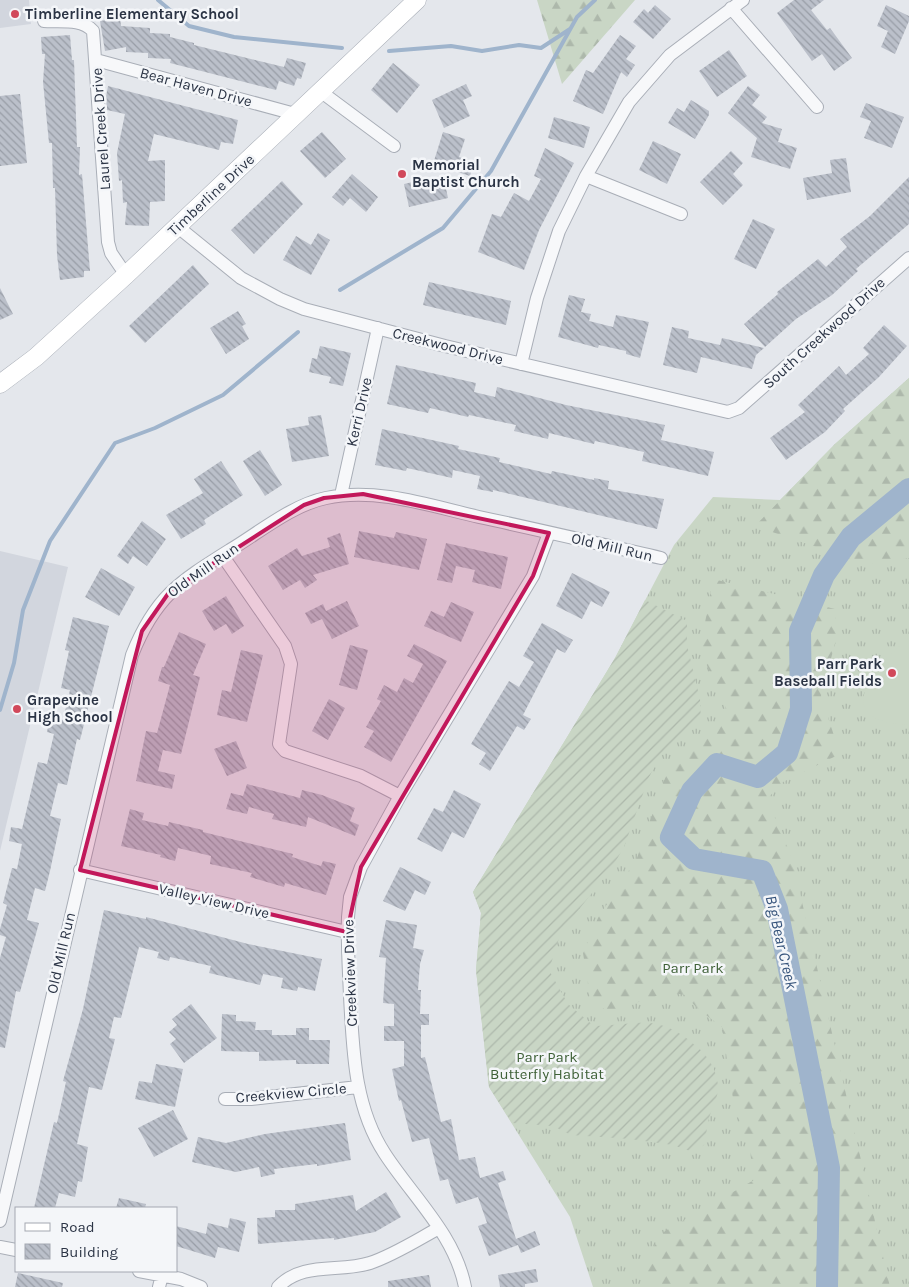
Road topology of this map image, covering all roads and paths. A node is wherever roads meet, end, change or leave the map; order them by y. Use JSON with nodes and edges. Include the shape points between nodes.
{"nodes":[{"id":1,"x":417,"y":0,"type":"edge"},
{"id":2,"x":743,"y":0,"type":"edge"},
{"id":3,"x":731,"y":8,"type":"junction"},
{"id":4,"x":44,"y":21,"type":"dead end"},
{"id":5,"x":96,"y":60,"type":"junction"},
{"id":6,"x":320,"y":90,"type":"junction"},
{"id":7,"x":817,"y":107,"type":"dead end"},
{"id":8,"x":295,"y":114,"type":"junction"},
{"id":9,"x":394,"y":146,"type":"dead end"},
{"id":10,"x":586,"y":176,"type":"junction"},
{"id":11,"x":681,"y":214,"type":"dead end"},
{"id":12,"x":178,"y":227,"type":"junction"},
{"id":13,"x":909,"y":258,"type":"edge"},
{"id":14,"x":126,"y":275,"type":"junction"},
{"id":15,"x":378,"y":328,"type":"junction"},
{"id":16,"x":522,"y":364,"type":"junction"},
{"id":17,"x":0,"y":384,"type":"edge"},
{"id":18,"x":739,"y":408,"type":"joint"},
{"id":19,"x":341,"y":495,"type":"junction"},
{"id":20,"x":549,"y":533,"type":"junction"},
{"id":21,"x":222,"y":555,"type":"junction"},
{"id":22,"x":661,"y":558,"type":"dead end"},
{"id":23,"x":400,"y":796,"type":"junction"},
{"id":24,"x":80,"y":870,"type":"junction"},
{"id":25,"x":347,"y":932,"type":"junction"},
{"id":26,"x":358,"y":1087,"type":"junction"},
{"id":27,"x":225,"y":1099,"type":"dead end"},
{"id":28,"x":0,"y":1221,"type":"edge"},
{"id":29,"x":439,"y":1228,"type":"junction"},
{"id":30,"x":0,"y":1247,"type":"edge"},
{"id":31,"x":15,"y":1250,"type":"edge"},
{"id":32,"x":141,"y":1272,"type":"edge"},
{"id":33,"x":160,"y":1281,"type":"edge"},
{"id":34,"x":201,"y":1287,"type":"edge"},
{"id":35,"x":278,"y":1287,"type":"edge"},
{"id":36,"x":464,"y":1287,"type":"edge"}],
"edges":[{"from":1,"to":6,"type":"street","name":"Timberline Drive"},
{"from":2,"to":3,"type":"street"},
{"from":3,"to":7,"type":"street"},
{"from":3,"to":10,"type":"street","via":[[658,68],[629,102]]},
{"from":4,"to":5,"type":"street","name":"Laurel Creek Drive","via":[[77,22],[90,27]]},
{"from":5,"to":8,"type":"street","name":"Bear Haven Drive"},
{"from":5,"to":14,"type":"street","name":"Laurel Creek Drive","via":[[108,242],[111,253]]},
{"from":6,"to":8,"type":"street","name":"Timberline Drive"},
{"from":6,"to":9,"type":"street"},
{"from":8,"to":12,"type":"street","name":"Timberline Drive"},
{"from":10,"to":11,"type":"street"},
{"from":10,"to":16,"type":"street","via":[[559,231],[537,298]]},
{"from":12,"to":14,"type":"street","name":"Timberline Drive"},
{"from":12,"to":15,"type":"street","name":"Creekwood Drive","via":[[241,278],[280,299],[304,309]]},
{"from":13,"to":18,"type":"street","name":"South Creekwood Drive"},
{"from":14,"to":17,"type":"street","name":"Timberline Drive"},
{"from":15,"to":16,"type":"street","name":"Creekwood Drive"},
{"from":15,"to":19,"type":"street","name":"Kerri Drive"},
{"from":16,"to":18,"type":"street","name":"Creekwood Drive","via":[[728,412]]},
{"from":19,"to":20,"type":"street","name":"Old Mill Run","via":[[363,494],[417,503]]},
{"from":19,"to":21,"type":"street","name":"Old Mill Run","via":[[304,505]]},
{"from":20,"to":22,"type":"street","name":"Old Mill Run"},
{"from":20,"to":23,"type":"street","name":"Creekview Drive","via":[[533,576]]},
{"from":21,"to":23,"type":"street","via":[[286,646],[291,664],[279,744],[285,752],[361,776]]},
{"from":21,"to":24,"type":"street","name":"Old Mill Run","via":[[170,591],[142,631],[132,655]]},
{"from":23,"to":25,"type":"street","name":"Creekview Drive","via":[[361,867],[350,898]]},
{"from":24,"to":25,"type":"street","name":"Valley View Drive"},
{"from":24,"to":28,"type":"street","name":"Old Mill Run"},
{"from":25,"to":26,"type":"street","name":"Creekview Drive","via":[[353,1055]]},
{"from":26,"to":27,"type":"street","name":"Creekview Circle"},
{"from":26,"to":29,"type":"street","name":"Creekview Drive","via":[[373,1133],[385,1154]]},
{"from":29,"to":35,"type":"street","via":[[371,1262],[296,1274]]},
{"from":29,"to":36,"type":"street","name":"Creekview Drive","via":[[454,1256]]},
{"from":30,"to":31,"type":"street"},
{"from":32,"to":33,"type":"street"},
{"from":33,"to":34,"type":"street"}]}
